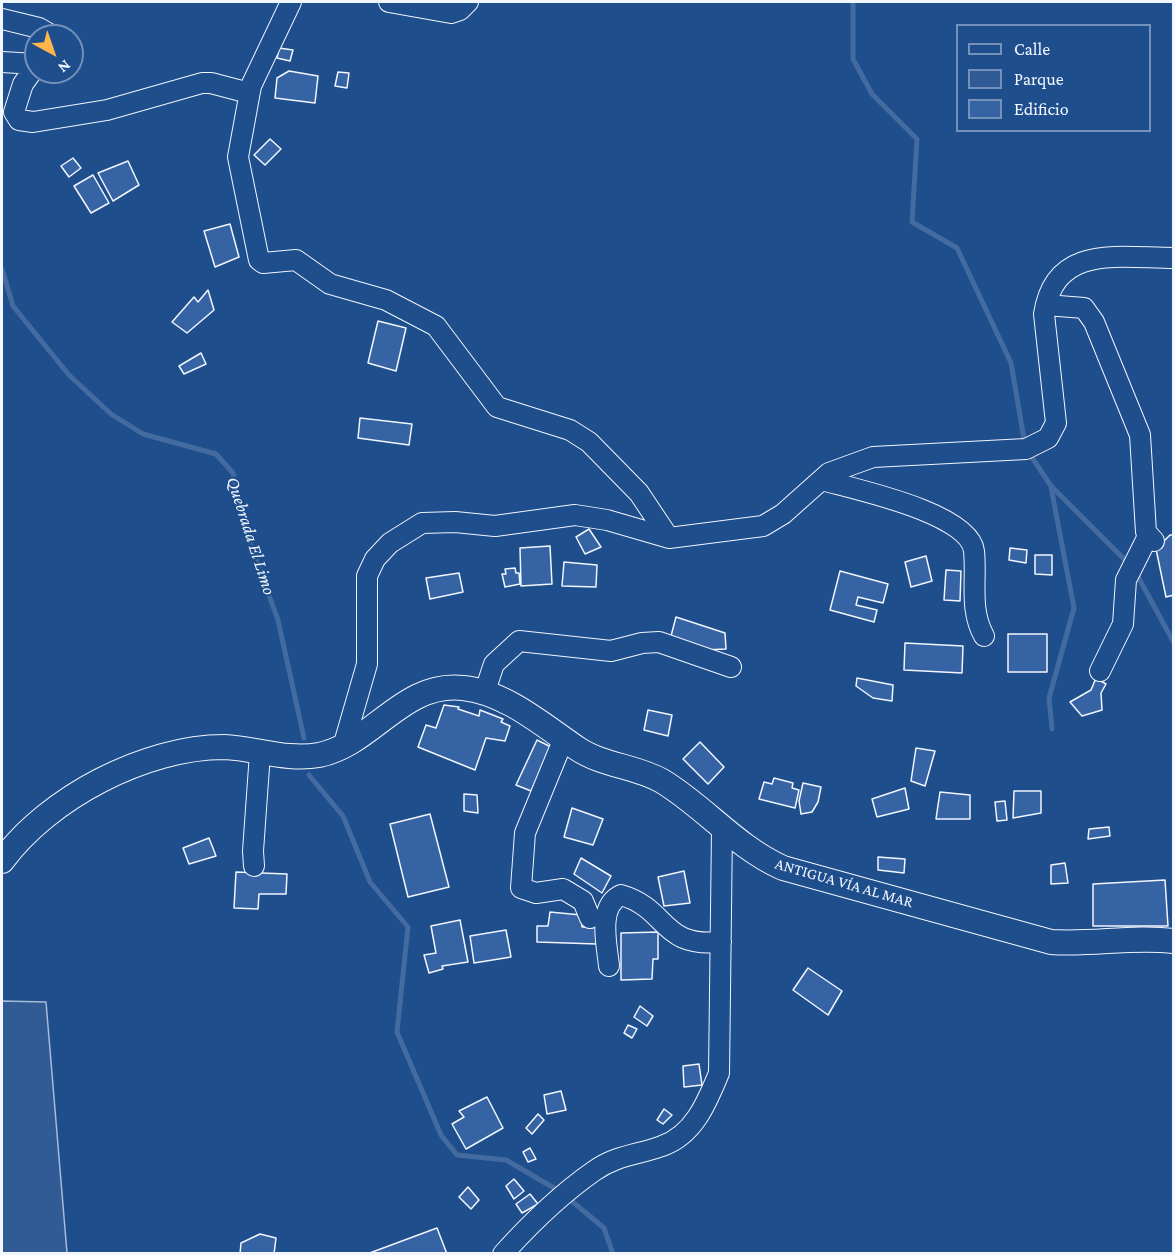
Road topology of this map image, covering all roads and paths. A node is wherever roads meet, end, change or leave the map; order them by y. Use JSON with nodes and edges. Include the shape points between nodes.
{"nodes":[{"id":1,"x":291,"y":2,"type":"edge"},
{"id":2,"x":389,"y":2,"type":"edge"},
{"id":3,"x":468,"y":2,"type":"edge"},
{"id":4,"x":2,"y":19,"type":"edge"},
{"id":5,"x":24,"y":24,"type":"edge"},
{"id":6,"x":2,"y":62,"type":"edge"},
{"id":7,"x":24,"y":64,"type":"edge"},
{"id":8,"x":24,"y":83,"type":"edge"},
{"id":9,"x":249,"y":93,"type":"junction"},
{"id":10,"x":1173,"y":258,"type":"edge"},
{"id":11,"x":1046,"y":305,"type":"junction"},
{"id":12,"x":822,"y":480,"type":"junction"},
{"id":13,"x":669,"y":538,"type":"junction"},
{"id":14,"x":984,"y":636,"type":"dead end"},
{"id":15,"x":731,"y":667,"type":"dead end"},
{"id":16,"x":1100,"y":671,"type":"dead end"},
{"id":17,"x":484,"y":694,"type":"junction"},
{"id":18,"x":564,"y":738,"type":"junction"},
{"id":19,"x":343,"y":747,"type":"junction"},
{"id":20,"x":260,"y":753,"type":"junction"},
{"id":21,"x":722,"y":829,"type":"junction"},
{"id":22,"x":2,"y":861,"type":"edge"},
{"id":23,"x":254,"y":866,"type":"dead end"},
{"id":24,"x":590,"y":918,"type":"dead end"},
{"id":25,"x":1173,"y":941,"type":"edge"},
{"id":26,"x":721,"y":942,"type":"junction"},
{"id":27,"x":609,"y":966,"type":"dead end"},
{"id":28,"x":503,"y":1254,"type":"edge"}],
"edges":[{"from":1,"to":9,"type":"street"},
{"from":2,"to":3,"type":"street","via":[[451,13]]},
{"from":4,"to":5,"type":"street"},
{"from":6,"to":7,"type":"street"},
{"from":8,"to":9,"type":"street","via":[[14,112],[19,120],[33,122],[107,110],[202,83]]},
{"from":9,"to":13,"type":"street","via":[[238,157],[259,260],[296,260],[330,284],[386,300],[436,326],[497,407],[570,430],[589,442],[639,493]]},
{"from":10,"to":11,"type":"street","via":[[1078,262],[1054,282]]},
{"from":11,"to":12,"type":"street","via":[[1056,423],[1048,438],[1026,449],[873,457],[850,464]]},
{"from":11,"to":16,"type":"street","via":[[1084,308],[1094,322],[1140,435],[1146,532],[1151,538],[1127,579],[1123,624]]},
{"from":12,"to":13,"type":"street","via":[[764,526]]},
{"from":12,"to":14,"type":"street","via":[[924,510],[949,522],[967,537],[974,550],[976,617]]},
{"from":13,"to":19,"type":"street","via":[[603,519],[569,515],[495,526],[422,523],[404,532],[375,559],[367,576],[367,664]]},
{"from":15,"to":17,"type":"street","via":[[659,642],[611,651],[519,641],[494,664]]},
{"from":17,"to":18,"type":"main road","name":"ANTIGUA VÍA AL MAR","via":[[521,709]]},
{"from":17,"to":19,"type":"main road","name":"ANTIGUA VÍA AL MAR","via":[[464,688],[436,690],[411,698]]},
{"from":18,"to":21,"type":"main road","name":"ANTIGUA VÍA AL MAR","via":[[604,762],[661,780]]},
{"from":18,"to":24,"type":"street","via":[[525,833],[521,888],[536,892],[563,889],[584,901]]},
{"from":19,"to":20,"type":"main road","name":"ANTIGUA VÍA AL MAR","via":[[318,755]]},
{"from":20,"to":22,"type":"main road","name":"ANTIGUA VÍA AL MAR","via":[[226,747],[191,750],[131,767],[43,817]]},
{"from":20,"to":23,"type":"street"},
{"from":21,"to":25,"type":"main road","name":"ANTIGUA VÍA AL MAR","via":[[762,859],[783,868],[933,908],[998,930],[1079,944],[1146,938]]},
{"from":21,"to":26,"type":"street"},
{"from":26,"to":27,"type":"street","via":[[699,944],[679,939],[636,899],[621,895],[613,898],[609,908]]},
{"from":26,"to":28,"type":"street","via":[[719,1073],[705,1109],[681,1137],[663,1146],[616,1157],[594,1171],[522,1232]]}]}
